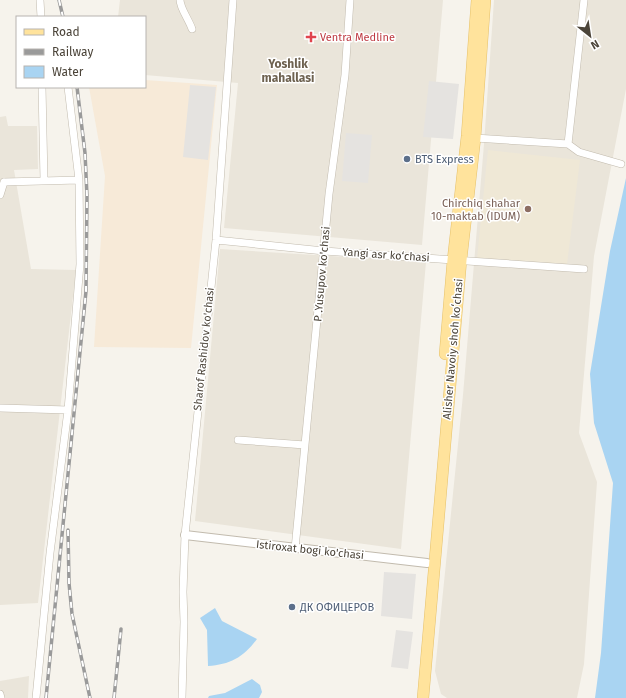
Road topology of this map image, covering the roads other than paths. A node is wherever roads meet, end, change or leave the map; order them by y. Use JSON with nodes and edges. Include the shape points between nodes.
{"nodes":[{"id":1,"x":40,"y":0,"type":"edge"},
{"id":2,"x":180,"y":0,"type":"edge"},
{"id":3,"x":233,"y":0,"type":"edge"},
{"id":4,"x":350,"y":0,"type":"edge"},
{"id":5,"x":477,"y":0,"type":"edge"},
{"id":6,"x":485,"y":0,"type":"edge"},
{"id":7,"x":584,"y":0,"type":"edge"},
{"id":8,"x":41,"y":16,"type":"edge"},
{"id":9,"x":192,"y":29,"type":"dead end"},
{"id":10,"x":42,"y":88,"type":"edge"},
{"id":11,"x":68,"y":88,"type":"edge"},
{"id":12,"x":475,"y":138,"type":"junction"},
{"id":13,"x":568,"y":144,"type":"junction"},
{"id":14,"x":620,"y":164,"type":"dead end"},
{"id":15,"x":2,"y":179,"type":"edge"},
{"id":16,"x":44,"y":180,"type":"junction"},
{"id":17,"x":79,"y":180,"type":"junction"},
{"id":18,"x":0,"y":195,"type":"edge"},
{"id":19,"x":216,"y":240,"type":"junction"},
{"id":20,"x":324,"y":251,"type":"junction"},
{"id":21,"x":457,"y":260,"type":"junction"},
{"id":22,"x":584,"y":269,"type":"dead end"},
{"id":23,"x":0,"y":408,"type":"edge"},
{"id":24,"x":68,"y":410,"type":"junction"},
{"id":25,"x":238,"y":440,"type":"dead end"},
{"id":26,"x":305,"y":445,"type":"junction"},
{"id":27,"x":185,"y":535,"type":"junction"},
{"id":28,"x":295,"y":549,"type":"junction"},
{"id":29,"x":430,"y":563,"type":"junction"},
{"id":30,"x":0,"y":694,"type":"edge"},
{"id":31,"x":1,"y":698,"type":"edge"},
{"id":32,"x":36,"y":698,"type":"edge"},
{"id":33,"x":182,"y":698,"type":"edge"},
{"id":34,"x":416,"y":698,"type":"edge"},
{"id":35,"x":423,"y":698,"type":"edge"}],
"edges":[{"from":1,"to":8,"type":"street"},
{"from":2,"to":9,"type":"street"},
{"from":3,"to":19,"type":"street","name":"Sharof Rashidov ko'chasi"},
{"from":4,"to":20,"type":"street","name":"P .Yusupov ko'chasi","via":[[345,75]]},
{"from":5,"to":21,"type":"main road","name":"Alisher Navoiy shoh koʻchasi"},
{"from":6,"to":12,"type":"main road","name":"Alisher Navoiy shoh koʻchasi"},
{"from":7,"to":13,"type":"street"},
{"from":10,"to":16,"type":"street"},
{"from":11,"to":17,"type":"street"},
{"from":12,"to":13,"type":"street"},
{"from":12,"to":21,"type":"main road","name":"Alisher Navoiy shoh koʻchasi"},
{"from":13,"to":14,"type":"street","via":[[579,152]]},
{"from":15,"to":16,"type":"street"},
{"from":15,"to":18,"type":"street"},
{"from":16,"to":17,"type":"street"},
{"from":17,"to":24,"type":"street","via":[[80,264]]},
{"from":19,"to":20,"type":"street","name":"Yangi asr ko‘chasi"},
{"from":19,"to":27,"type":"street","name":"Sharof Rashidov ko'chasi"},
{"from":20,"to":21,"type":"street","name":"Yangi asr ko‘chasi"},
{"from":20,"to":26,"type":"street","name":"P .Yusupov ko'chasi"},
{"from":21,"to":22,"type":"street","name":"Yangi asr ko‘chasi"},
{"from":21,"to":29,"type":"main road","name":"Alisher Navoiy shoh koʻchasi"},
{"from":23,"to":24,"type":"street"},
{"from":24,"to":32,"type":"street","via":[[50,553]]},
{"from":25,"to":26,"type":"street"},
{"from":26,"to":28,"type":"street","name":"P .Yusupov ko'chasi"},
{"from":27,"to":28,"type":"street","name":"Istiroxat bogi ko'chasi"},
{"from":27,"to":33,"type":"street","name":"Sharof Rashidov ko'chasi"},
{"from":28,"to":29,"type":"street","name":"Istiroxat bogi ko'chasi"},
{"from":29,"to":34,"type":"main road","name":"Alisher Navoiy shoh koʻchasi"},
{"from":29,"to":35,"type":"main road","name":"Alisher Navoiy shoh koʻchasi"},
{"from":30,"to":31,"type":"street"}]}
